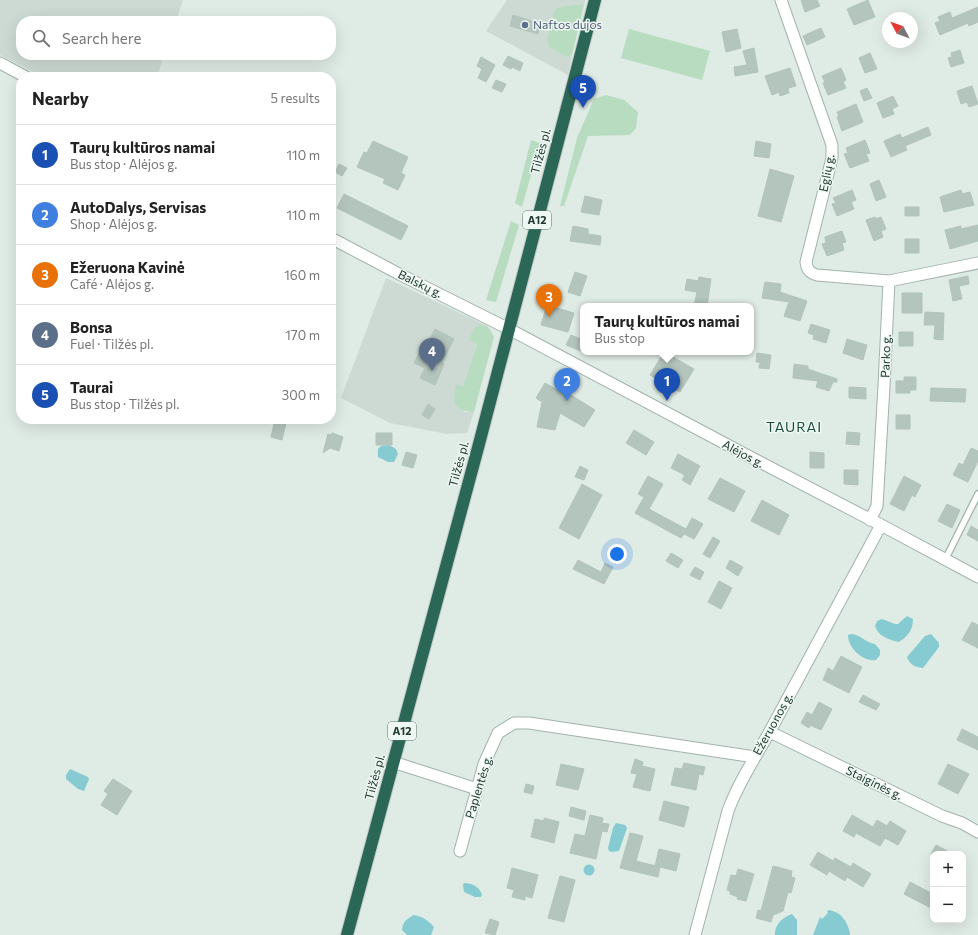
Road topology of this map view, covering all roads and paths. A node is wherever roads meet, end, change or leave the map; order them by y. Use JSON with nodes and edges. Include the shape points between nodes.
{"nodes":[{"id":1,"x":594,"y":0,"type":"edge"},
{"id":2,"x":781,"y":0,"type":"edge"},
{"id":3,"x":0,"y":63,"type":"edge"},
{"id":4,"x":17,"y":72,"type":"edge"},
{"id":5,"x":336,"y":241,"type":"edge"},
{"id":6,"x":978,"y":263,"type":"edge"},
{"id":7,"x":888,"y":281,"type":"junction"},
{"id":8,"x":509,"y":329,"type":"junction"},
{"id":9,"x":978,"y":494,"type":"edge"},
{"id":10,"x":870,"y":520,"type":"junction"},
{"id":11,"x":881,"y":525,"type":"junction"},
{"id":12,"x":946,"y":560,"type":"junction"},
{"id":13,"x":978,"y":577,"type":"edge"},
{"id":14,"x":770,"y":732,"type":"junction"},
{"id":15,"x":755,"y":757,"type":"junction"},
{"id":16,"x":393,"y":762,"type":"junction"},
{"id":17,"x":477,"y":788,"type":"junction"},
{"id":18,"x":978,"y":832,"type":"edge"},
{"id":19,"x":460,"y":851,"type":"dead end"},
{"id":20,"x":347,"y":935,"type":"edge"},
{"id":21,"x":694,"y":935,"type":"edge"}],
"edges":[{"from":1,"to":8,"type":"highway","name":"Tilžės pl.","number":"A12"},
{"from":2,"to":7,"type":"street","name":"Eglių g.","via":[[832,145],[832,158],[806,267],[811,274]]},
{"from":3,"to":4,"type":"street"},
{"from":5,"to":8,"type":"street","name":"Balskų g."},
{"from":6,"to":7,"type":"street"},
{"from":7,"to":10,"type":"street","name":"Parko g.","via":[[877,506]]},
{"from":8,"to":10,"type":"street","name":"Alėjos g."},
{"from":8,"to":16,"type":"highway","name":"Tilžės pl.","number":"A12"},
{"from":9,"to":12,"type":"lane"},
{"from":10,"to":11,"type":"street","name":"Alėjos g."},
{"from":11,"to":12,"type":"street","name":"Alėjos g."},
{"from":11,"to":14,"type":"street","name":"Ežeruonos g."},
{"from":12,"to":13,"type":"street","name":"Alėjos g."},
{"from":14,"to":15,"type":"street","name":"Ežeruonos g."},
{"from":14,"to":18,"type":"street","name":"Staiginės g."},
{"from":15,"to":17,"type":"street","name":"Paplentės g.","via":[[529,723],[514,723],[498,733],[484,764]]},
{"from":15,"to":21,"type":"street","name":"Ežeruonos g.","via":[[728,811]]},
{"from":16,"to":17,"type":"street"},
{"from":16,"to":20,"type":"highway","name":"Tilžės pl.","number":"A12"},
{"from":17,"to":19,"type":"street","name":"Paplentės g."}]}
